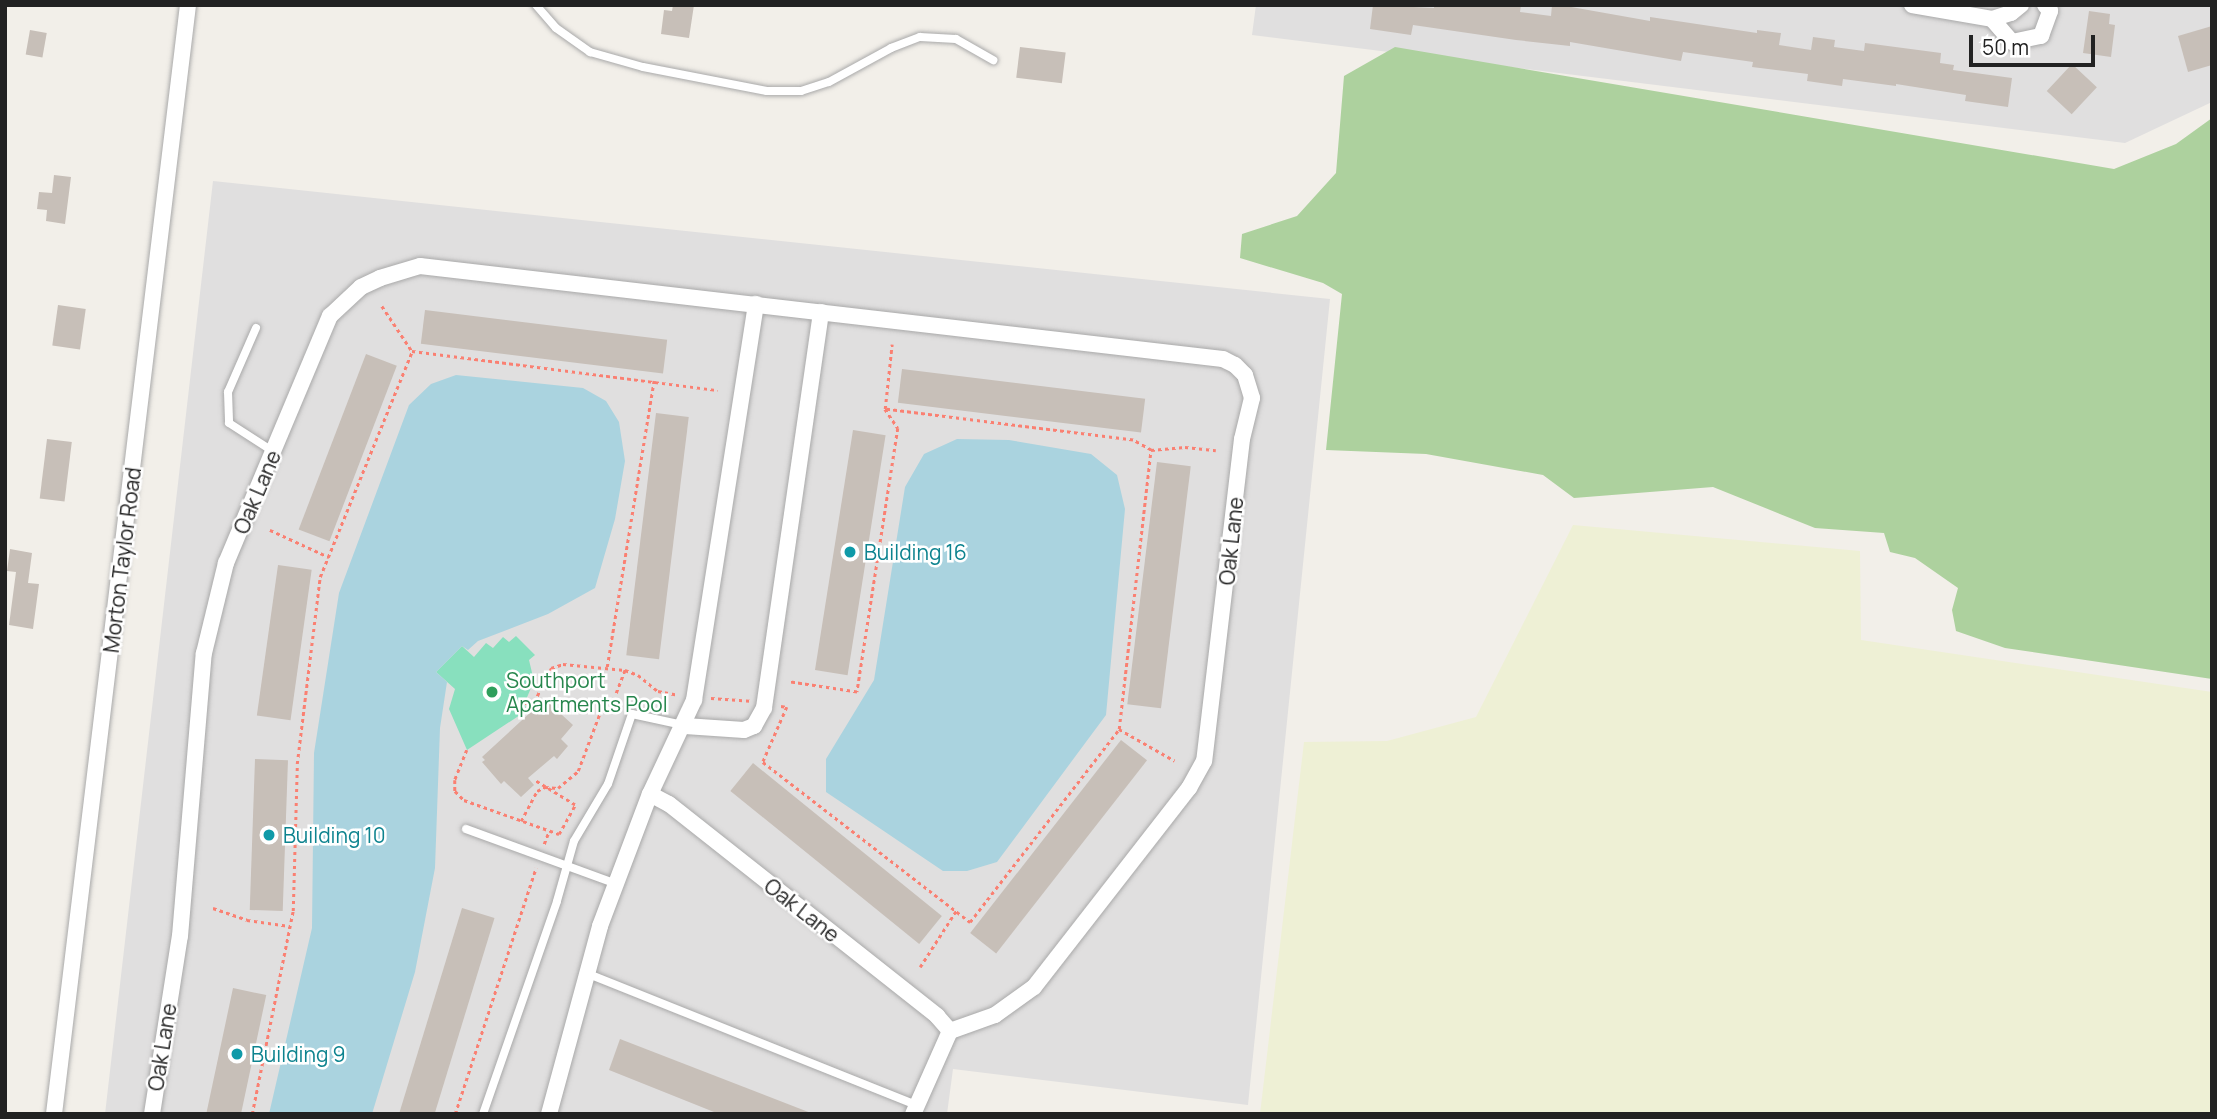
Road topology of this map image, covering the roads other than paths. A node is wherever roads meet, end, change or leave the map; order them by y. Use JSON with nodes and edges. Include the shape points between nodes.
{"nodes":[{"id":1,"x":188,"y":5,"type":"edge"},
{"id":2,"x":536,"y":5,"type":"edge"},
{"id":3,"x":1912,"y":5,"type":"edge"},
{"id":4,"x":2045,"y":5,"type":"edge"},
{"id":5,"x":2016,"y":9,"type":"edge"},
{"id":6,"x":1992,"y":19,"type":"junction"},
{"id":7,"x":993,"y":60,"type":"dead end"},
{"id":8,"x":756,"y":304,"type":"junction"},
{"id":9,"x":821,"y":312,"type":"junction"},
{"id":10,"x":256,"y":328,"type":"dead end"},
{"id":11,"x":274,"y":452,"type":"junction"},
{"id":12,"x":685,"y":726,"type":"junction"},
{"id":13,"x":650,"y":794,"type":"junction"},
{"id":14,"x":466,"y":829,"type":"dead end"},
{"id":15,"x":567,"y":866,"type":"junction"},
{"id":16,"x":616,"y":884,"type":"junction"},
{"id":17,"x":586,"y":973,"type":"junction"},
{"id":18,"x":950,"y":1031,"type":"junction"},
{"id":19,"x":915,"y":1109,"type":"edge"},
{"id":20,"x":54,"y":1114,"type":"edge"},
{"id":21,"x":152,"y":1114,"type":"edge"},
{"id":22,"x":483,"y":1114,"type":"edge"},
{"id":23,"x":549,"y":1114,"type":"edge"}],
"edges":[{"from":1,"to":20,"type":"street","name":"Morton Taylor Road"},
{"from":2,"to":7,"type":"lane","via":[[590,52],[767,91],[801,91],[829,82],[920,37],[956,39]]},
{"from":3,"to":6,"type":"street"},
{"from":4,"to":6,"type":"street","via":[[2050,11],[2041,36],[2012,42]]},
{"from":5,"to":6,"type":"street"},
{"from":8,"to":9,"type":"street","name":"Oak Lane"},
{"from":8,"to":11,"type":"street","name":"Oak Lane","via":[[420,266],[400,271],[361,288],[330,316]]},
{"from":8,"to":12,"type":"street","via":[[694,701]]},
{"from":9,"to":12,"type":"street","via":[[764,708],[754,726],[744,730]]},
{"from":9,"to":18,"type":"street","name":"Oak Lane","via":[[1223,359],[1245,375],[1252,398],[1242,439],[1208,733],[1199,773],[1025,997],[995,1015]]},
{"from":10,"to":11,"type":"lane","via":[[228,392],[229,423]]},
{"from":11,"to":21,"type":"street","name":"Oak Lane","via":[[226,563],[204,653],[180,936]]},
{"from":12,"to":13,"type":"street"},
{"from":12,"to":15,"type":"lane","via":[[632,714],[608,784],[574,841]]},
{"from":13,"to":16,"type":"street"},
{"from":13,"to":18,"type":"street","name":"Oak Lane","via":[[680,813]]},
{"from":14,"to":15,"type":"lane"},
{"from":15,"to":16,"type":"lane"},
{"from":15,"to":22,"type":"lane"},
{"from":16,"to":17,"type":"street"},
{"from":17,"to":19,"type":"lane"},
{"from":17,"to":23,"type":"street"},
{"from":18,"to":19,"type":"street"}]}
